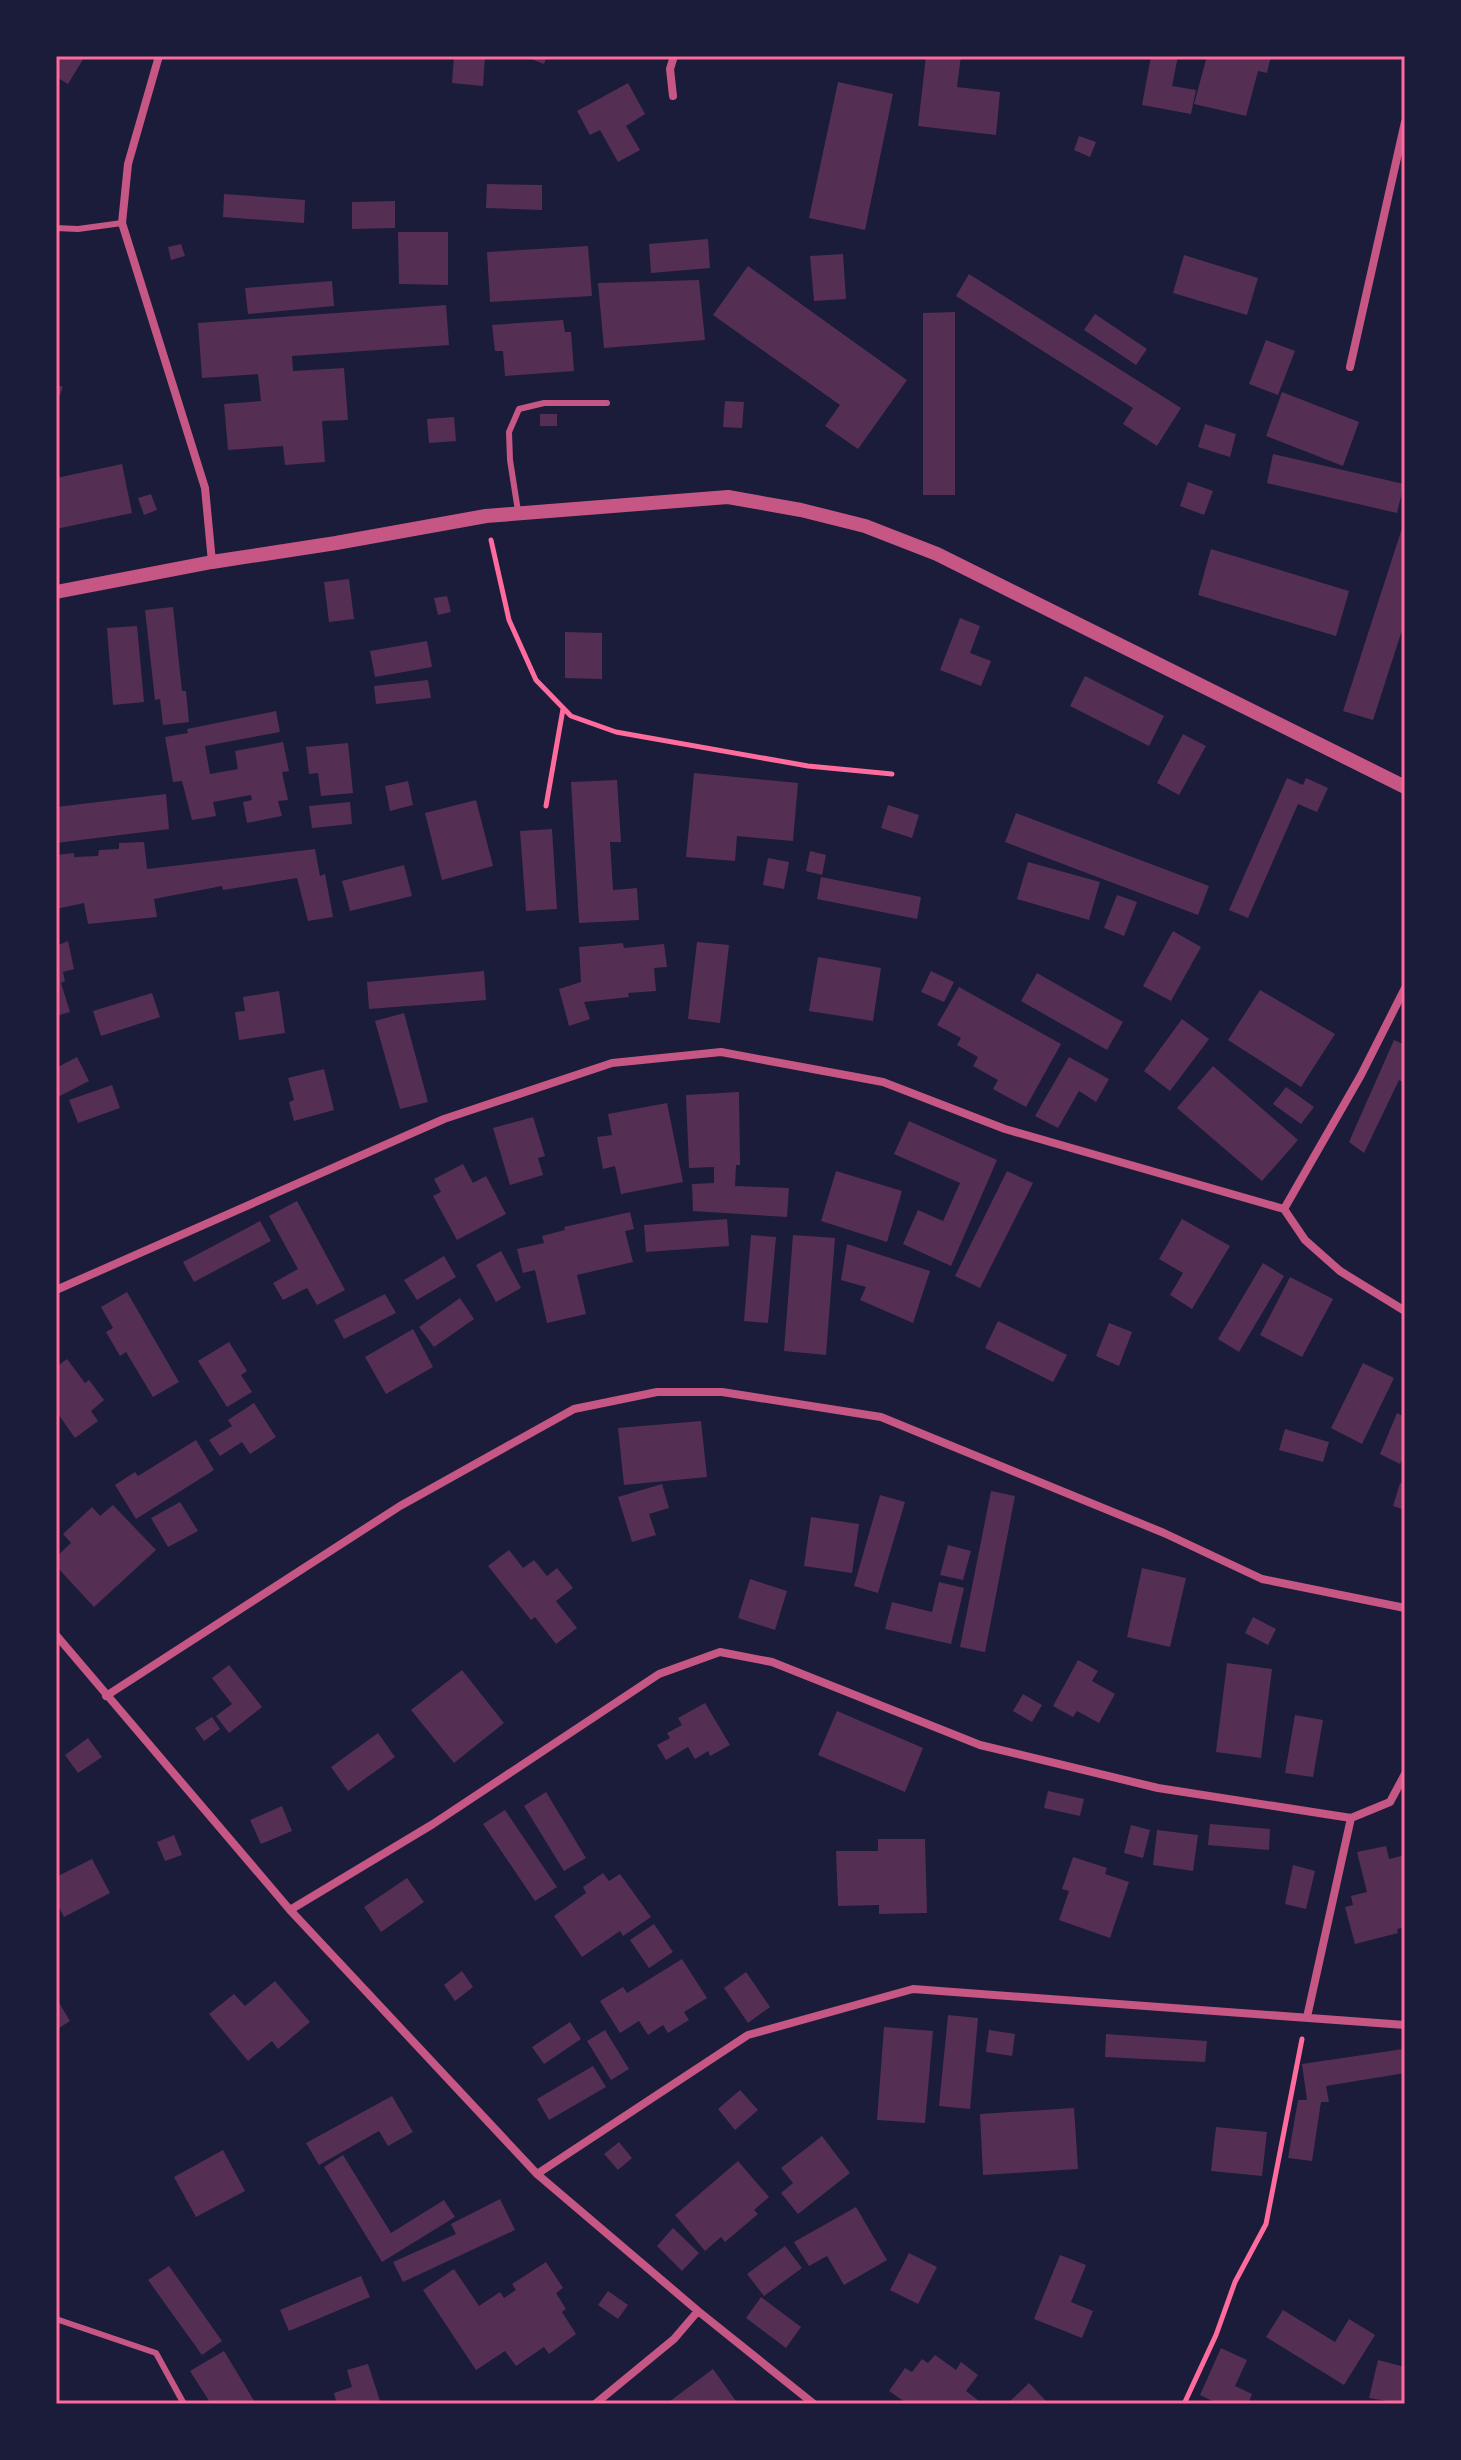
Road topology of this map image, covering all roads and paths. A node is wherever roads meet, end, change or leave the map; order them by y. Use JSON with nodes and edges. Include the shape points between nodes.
{"nodes":[{"id":1,"x":159,"y":56,"type":"edge"},
{"id":2,"x":674,"y":56,"type":"edge"},
{"id":3,"x":673,"y":96,"type":"dead end"},
{"id":4,"x":1405,"y":122,"type":"edge"},
{"id":5,"x":122,"y":223,"type":"junction"},
{"id":6,"x":56,"y":228,"type":"edge"},
{"id":7,"x":1350,"y":367,"type":"dead end"},
{"id":8,"x":607,"y":403,"type":"dead end"},
{"id":9,"x":518,"y":511,"type":"junction"},
{"id":10,"x":486,"y":516,"type":"junction"},
{"id":11,"x":212,"y":562,"type":"junction"},
{"id":12,"x":56,"y":592,"type":"edge"},
{"id":13,"x":563,"y":708,"type":"junction"},
{"id":14,"x":892,"y":774,"type":"dead end"},
{"id":15,"x":1405,"y":787,"type":"edge"},
{"id":16,"x":546,"y":806,"type":"dead end"},
{"id":17,"x":1405,"y":988,"type":"edge"},
{"id":18,"x":1284,"y":1209,"type":"junction"},
{"id":19,"x":56,"y":1290,"type":"edge"},
{"id":20,"x":1405,"y":1311,"type":"edge"},
{"id":21,"x":1405,"y":1608,"type":"edge"},
{"id":22,"x":56,"y":1635,"type":"edge"},
{"id":23,"x":106,"y":1696,"type":"junction"},
{"id":24,"x":1405,"y":1774,"type":"edge"},
{"id":25,"x":1351,"y":1818,"type":"junction"},
{"id":26,"x":290,"y":1910,"type":"junction"},
{"id":27,"x":1307,"y":2017,"type":"junction"},
{"id":28,"x":1405,"y":2025,"type":"edge"},
{"id":29,"x":537,"y":2174,"type":"junction"},
{"id":30,"x":698,"y":2311,"type":"junction"},
{"id":31,"x":56,"y":2319,"type":"edge"},
{"id":32,"x":184,"y":2404,"type":"edge"},
{"id":33,"x":595,"y":2404,"type":"edge"},
{"id":34,"x":814,"y":2404,"type":"edge"},
{"id":35,"x":1184,"y":2404,"type":"edge"}],
"edges":[{"from":1,"to":5,"type":"street","via":[[128,164]]},
{"from":2,"to":3,"type":"street"},
{"from":4,"to":7,"type":"street"},
{"from":5,"to":6,"type":"lane"},
{"from":5,"to":11,"type":"street","via":[[205,488]]},
{"from":8,"to":9,"type":"lane","via":[[544,403],[519,409],[509,432]]},
{"from":9,"to":10,"type":"street"},
{"from":9,"to":15,"type":"street","via":[[728,497],[865,526],[937,554]]},
{"from":10,"to":11,"type":"street"},
{"from":10,"to":13,"type":"path","via":[[509,620],[536,680]]},
{"from":11,"to":12,"type":"street"},
{"from":13,"to":14,"type":"path","via":[[616,732],[808,766]]},
{"from":13,"to":16,"type":"path"},
{"from":17,"to":18,"type":"street"},
{"from":18,"to":19,"type":"street","via":[[1018,1134],[883,1082],[721,1052],[612,1063],[444,1119]]},
{"from":18,"to":20,"type":"street","via":[[1305,1240],[1340,1271]]},
{"from":21,"to":23,"type":"street","via":[[1262,1579],[881,1417],[722,1392],[657,1392],[574,1409],[400,1506]]},
{"from":22,"to":23,"type":"street"},
{"from":23,"to":26,"type":"street"},
{"from":24,"to":25,"type":"street","via":[[1390,1802]]},
{"from":25,"to":26,"type":"street","via":[[1158,1788],[980,1745],[772,1662],[720,1652],[659,1674],[433,1824]]},
{"from":25,"to":27,"type":"street"},
{"from":26,"to":29,"type":"street"},
{"from":27,"to":28,"type":"street"},
{"from":27,"to":29,"type":"street","via":[[913,1989],[748,2035]]},
{"from":27,"to":35,"type":"path","via":[[1266,2224],[1235,2282]]},
{"from":29,"to":30,"type":"street"},
{"from":30,"to":33,"type":"street","via":[[674,2339]]},
{"from":30,"to":34,"type":"street"},
{"from":31,"to":32,"type":"lane","via":[[156,2353]]}]}
